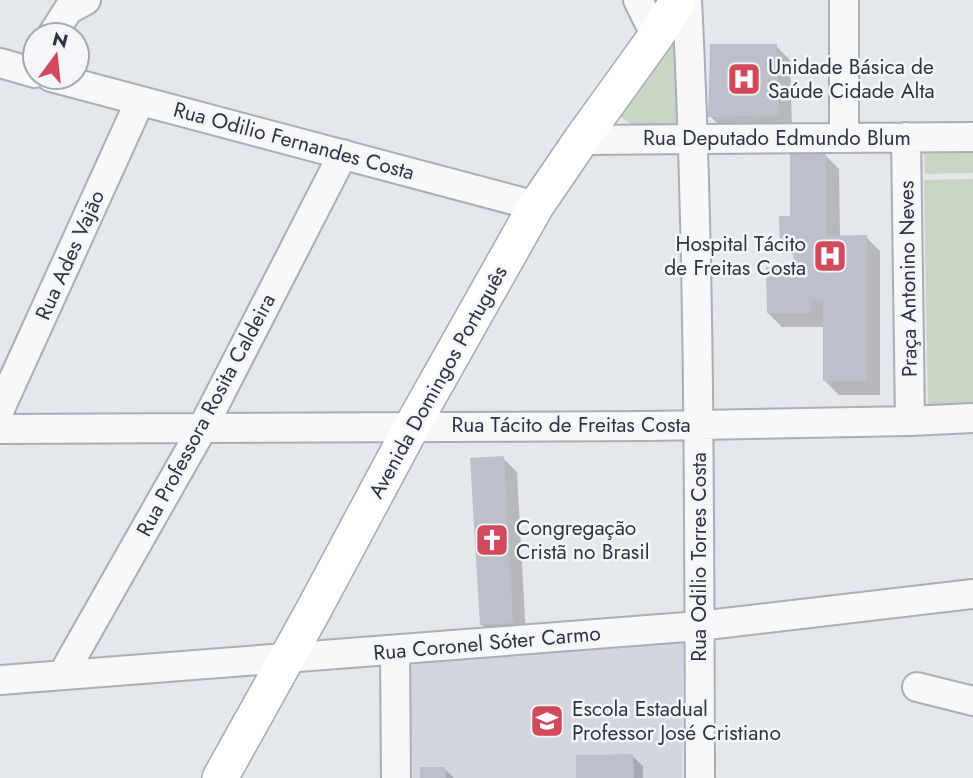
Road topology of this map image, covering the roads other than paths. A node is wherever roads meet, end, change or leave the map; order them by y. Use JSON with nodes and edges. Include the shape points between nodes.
{"nodes":[{"id":1,"x":638,"y":0,"type":"edge"},
{"id":2,"x":678,"y":0,"type":"edge"},
{"id":3,"x":687,"y":0,"type":"edge"},
{"id":4,"x":844,"y":0,"type":"edge"},
{"id":5,"x":72,"y":3,"type":"edge"},
{"id":6,"x":61,"y":21,"type":"edge"},
{"id":7,"x":656,"y":36,"type":"junction"},
{"id":8,"x":0,"y":63,"type":"edge"},
{"id":9,"x":21,"y":67,"type":"edge"},
{"id":10,"x":91,"y":86,"type":"edge"},
{"id":11,"x":140,"y":100,"type":"junction"},
{"id":12,"x":906,"y":137,"type":"junction"},
{"id":13,"x":973,"y":137,"type":"edge"},
{"id":14,"x":844,"y":138,"type":"junction"},
{"id":15,"x":581,"y":139,"type":"junction"},
{"id":16,"x":694,"y":139,"type":"junction"},
{"id":17,"x":343,"y":154,"type":"junction"},
{"id":18,"x":536,"y":206,"type":"junction"},
{"id":19,"x":0,"y":409,"type":"edge"},
{"id":20,"x":973,"y":418,"type":"edge"},
{"id":21,"x":910,"y":421,"type":"junction"},
{"id":22,"x":699,"y":424,"type":"junction"},
{"id":23,"x":412,"y":426,"type":"junction"},
{"id":24,"x":0,"y":429,"type":"edge"},
{"id":25,"x":202,"y":429,"type":"junction"},
{"id":26,"x":973,"y":594,"type":"edge"},
{"id":27,"x":699,"y":626,"type":"junction"},
{"id":28,"x":395,"y":650,"type":"junction"},
{"id":29,"x":285,"y":659,"type":"junction"},
{"id":30,"x":63,"y":674,"type":"junction"},
{"id":31,"x":0,"y":680,"type":"edge"},
{"id":32,"x":917,"y":687,"type":"dead end"},
{"id":33,"x":973,"y":701,"type":"edge"},
{"id":34,"x":219,"y":778,"type":"edge"},
{"id":35,"x":397,"y":778,"type":"edge"},
{"id":36,"x":699,"y":778,"type":"edge"}],
"edges":[{"from":1,"to":7,"type":"street"},
{"from":2,"to":7,"type":"main road","name":"Avenida Domingos Português"},
{"from":3,"to":16,"type":"street","name":"Rua Odilio Torres Costa"},
{"from":4,"to":14,"type":"street"},
{"from":5,"to":6,"type":"street"},
{"from":7,"to":15,"type":"main road","name":"Avenida Domingos Português"},
{"from":8,"to":9,"type":"street","name":"Rua Odilio Fernandes Costa"},
{"from":10,"to":11,"type":"street","name":"Rua Odilio Fernandes Costa"},
{"from":11,"to":17,"type":"street","name":"Rua Odilio Fernandes Costa"},
{"from":11,"to":19,"type":"street","name":"Rua Ades Vajão"},
{"from":12,"to":13,"type":"street","name":"Rua Deputado Edmundo Blum"},
{"from":12,"to":14,"type":"street","name":"Rua Deputado Edmundo Blum"},
{"from":12,"to":21,"type":"street","name":"Praça Antonino Neves"},
{"from":14,"to":16,"type":"street","name":"Rua Deputado Edmundo Blum"},
{"from":15,"to":16,"type":"street","name":"Rua Deputado Edmundo Blum"},
{"from":15,"to":18,"type":"main road","name":"Avenida Domingos Português"},
{"from":16,"to":22,"type":"street","name":"Rua Odilio Torres Costa"},
{"from":17,"to":18,"type":"street","name":"Rua Odilio Fernandes Costa"},
{"from":17,"to":25,"type":"street","name":"Rua Professora Rosita Caldeira"},
{"from":18,"to":23,"type":"main road","name":"Avenida Domingos Português"},
{"from":20,"to":21,"type":"street","name":"Rua Tácito de Freitas Costa"},
{"from":21,"to":22,"type":"street","name":"Rua Tácito de Freitas Costa"},
{"from":22,"to":23,"type":"street","name":"Rua Tácito de Freitas Costa"},
{"from":22,"to":27,"type":"street","name":"Rua Odilio Torres Costa"},
{"from":23,"to":25,"type":"street","name":"Rua Tácito de Freitas Costa"},
{"from":23,"to":29,"type":"main road","name":"Avenida Domingos Português"},
{"from":24,"to":25,"type":"street","name":"Rua Tácito de Freitas Costa"},
{"from":25,"to":30,"type":"street","name":"Rua Professora Rosita Caldeira"},
{"from":26,"to":27,"type":"street","name":"Rua Coronel Sóter Carmo"},
{"from":27,"to":28,"type":"street","name":"Rua Coronel Sóter Carmo"},
{"from":27,"to":36,"type":"street","name":"Rua Odilio Torres Costa"},
{"from":28,"to":29,"type":"street","name":"Rua Coronel Sóter Carmo"},
{"from":28,"to":35,"type":"street"},
{"from":29,"to":30,"type":"street","name":"Rua Coronel Sóter Carmo"},
{"from":29,"to":34,"type":"main road","name":"Avenida Domingos Português"},
{"from":30,"to":31,"type":"street","name":"Rua Coronel Sóter Carmo"},
{"from":32,"to":33,"type":"street"}]}
